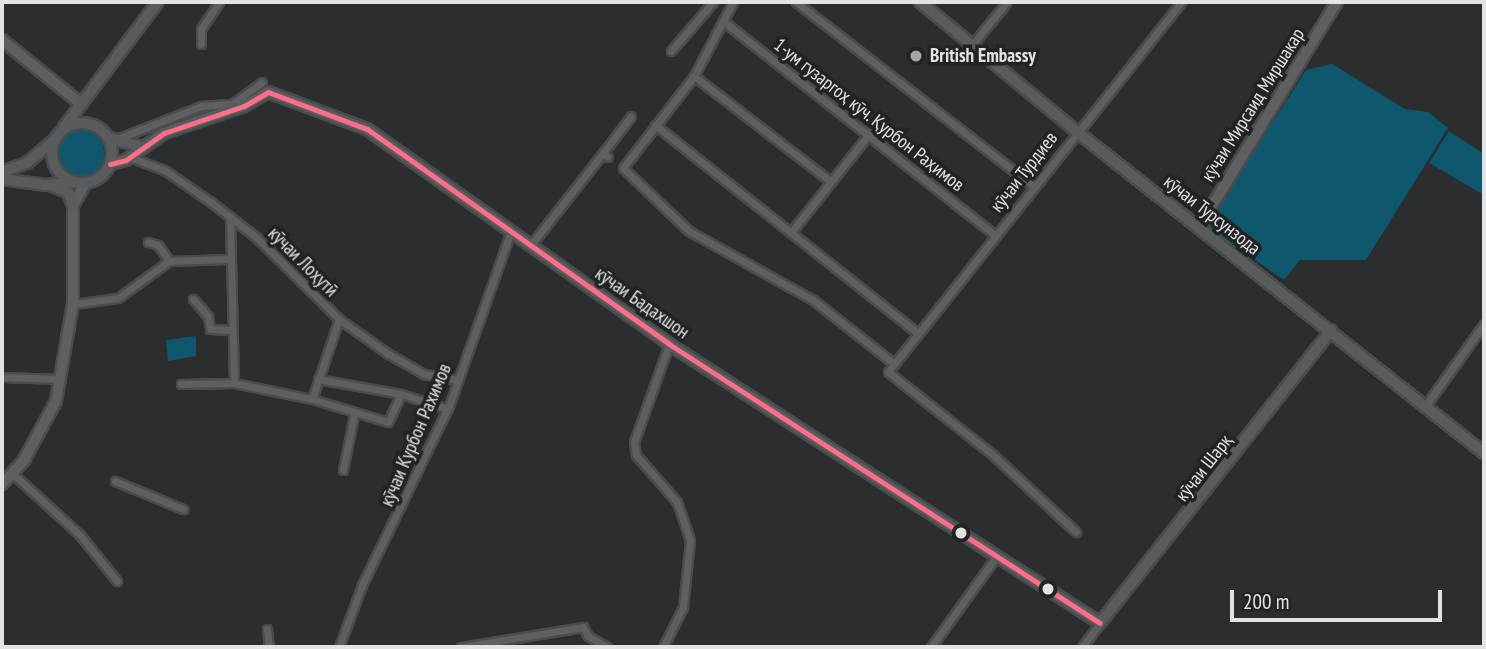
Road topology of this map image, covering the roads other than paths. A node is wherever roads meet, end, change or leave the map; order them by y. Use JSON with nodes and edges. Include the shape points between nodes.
{"nodes":[{"id":1,"x":158,"y":2,"type":"edge"},
{"id":2,"x":219,"y":2,"type":"edge"},
{"id":3,"x":713,"y":2,"type":"edge"},
{"id":4,"x":733,"y":2,"type":"edge"},
{"id":5,"x":796,"y":2,"type":"edge"},
{"id":6,"x":920,"y":2,"type":"edge"},
{"id":7,"x":1007,"y":2,"type":"edge"},
{"id":8,"x":1181,"y":2,"type":"edge"},
{"id":9,"x":1337,"y":2,"type":"edge"},
{"id":10,"x":723,"y":21,"type":"junction"},
{"id":11,"x":2,"y":40,"type":"edge"},
{"id":12,"x":201,"y":44,"type":"dead end"},
{"id":13,"x":972,"y":45,"type":"junction"},
{"id":14,"x":671,"y":51,"type":"dead end"},
{"id":15,"x":694,"y":76,"type":"junction"},
{"id":16,"x":262,"y":82,"type":"dead end"},
{"id":17,"x":81,"y":104,"type":"junction"},
{"id":18,"x":631,"y":116,"type":"dead end"},
{"id":19,"x":96,"y":125,"type":"junction"},
{"id":20,"x":655,"y":125,"type":"junction"},
{"id":21,"x":62,"y":129,"type":"junction"},
{"id":22,"x":1076,"y":131,"type":"junction"},
{"id":23,"x":869,"y":134,"type":"junction"},
{"id":24,"x":111,"y":139,"type":"junction"},
{"id":25,"x":53,"y":141,"type":"junction"},
{"id":26,"x":147,"y":144,"type":"junction"},
{"id":27,"x":130,"y":157,"type":"junction"},
{"id":28,"x":110,"y":164,"type":"junction"},
{"id":29,"x":2,"y":172,"type":"edge"},
{"id":30,"x":2,"y":179,"type":"edge"},
{"id":31,"x":72,"y":182,"type":"junction"},
{"id":32,"x":831,"y":182,"type":"junction"},
{"id":33,"x":85,"y":183,"type":"junction"},
{"id":34,"x":45,"y":185,"type":"junction"},
{"id":35,"x":1033,"y":186,"type":"junction"},
{"id":36,"x":73,"y":206,"type":"junction"},
{"id":37,"x":230,"y":217,"type":"junction"},
{"id":38,"x":1199,"y":227,"type":"junction"},
{"id":39,"x":510,"y":231,"type":"junction"},
{"id":40,"x":792,"y":231,"type":"junction"},
{"id":41,"x":995,"y":235,"type":"junction"},
{"id":42,"x":148,"y":242,"type":"dead end"},
{"id":43,"x":530,"y":246,"type":"junction"},
{"id":44,"x":228,"y":259,"type":"junction"},
{"id":45,"x":169,"y":261,"type":"junction"},
{"id":46,"x":193,"y":299,"type":"dead end"},
{"id":47,"x":73,"y":304,"type":"junction"},
{"id":48,"x":339,"y":319,"type":"junction"},
{"id":49,"x":1484,"y":324,"type":"edge"},
{"id":50,"x":1331,"y":330,"type":"junction"},
{"id":51,"x":231,"y":331,"type":"junction"},
{"id":52,"x":917,"y":333,"type":"junction"},
{"id":53,"x":669,"y":345,"type":"junction"},
{"id":54,"x":893,"y":363,"type":"junction"},
{"id":55,"x":2,"y":377,"type":"edge"},
{"id":56,"x":61,"y":379,"type":"junction"},
{"id":57,"x":318,"y":379,"type":"junction"},
{"id":58,"x":458,"y":380,"type":"junction"},
{"id":59,"x":234,"y":383,"type":"junction"},
{"id":60,"x":181,"y":384,"type":"dead end"},
{"id":61,"x":401,"y":394,"type":"junction"},
{"id":62,"x":312,"y":399,"type":"junction"},
{"id":63,"x":1426,"y":405,"type":"junction"},
{"id":64,"x":448,"y":409,"type":"junction"},
{"id":65,"x":354,"y":415,"type":"junction"},
{"id":66,"x":1484,"y":453,"type":"edge"},
{"id":67,"x":343,"y":470,"type":"dead end"},
{"id":68,"x":12,"y":473,"type":"junction"},
{"id":69,"x":115,"y":481,"type":"dead end"},
{"id":70,"x":2,"y":484,"type":"edge"},
{"id":71,"x":183,"y":509,"type":"dead end"},
{"id":72,"x":1076,"y":532,"type":"dead end"},
{"id":73,"x":996,"y":557,"type":"junction"},
{"id":74,"x":117,"y":581,"type":"dead end"},
{"id":75,"x":1100,"y":623,"type":"junction"},
{"id":76,"x":267,"y":629,"type":"dead end"},
{"id":77,"x":269,"y":647,"type":"edge"},
{"id":78,"x":339,"y":647,"type":"edge"},
{"id":79,"x":461,"y":647,"type":"edge"},
{"id":80,"x":607,"y":647,"type":"edge"},
{"id":81,"x":663,"y":647,"type":"edge"},
{"id":82,"x":931,"y":647,"type":"edge"},
{"id":83,"x":1082,"y":647,"type":"edge"}],
"edges":[{"from":1,"to":17,"type":"main road"},
{"from":2,"to":12,"type":"street","via":[[201,29]]},
{"from":3,"to":14,"type":"street"},
{"from":4,"to":10,"type":"street"},
{"from":5,"to":35,"type":"street"},
{"from":6,"to":13,"type":"main road","name":"кӯчаи Турсунзода"},
{"from":7,"to":13,"type":"street"},
{"from":8,"to":22,"type":"street","name":"кӯчаи Турдиев"},
{"from":9,"to":38,"type":"street","name":"кӯчаи Мирсаид Миршакар"},
{"from":10,"to":15,"type":"street"},
{"from":10,"to":23,"type":"street","name":"1-ум гузаргоҳ кӯч. Қурбон Раҳимов"},
{"from":11,"to":17,"type":"street"},
{"from":13,"to":22,"type":"main road","name":"кӯчаи Турсунзода"},
{"from":15,"to":20,"type":"street"},
{"from":15,"to":32,"type":"street"},
{"from":16,"to":24,"type":"street","via":[[232,104],[201,106]]},
{"from":17,"to":19,"type":"main road"},
{"from":17,"to":21,"type":"main road"},
{"from":18,"to":43,"type":"street"},
{"from":19,"to":21,"type":"main road","via":[[78,122]]},
{"from":19,"to":24,"type":"main road"},
{"from":20,"to":40,"type":"street"},
{"from":20,"to":54,"type":"street","via":[[623,169],[689,231],[813,300]]},
{"from":21,"to":25,"type":"main road"},
{"from":22,"to":35,"type":"street","name":"кӯчаи Турдиев"},
{"from":22,"to":38,"type":"main road","name":"кӯчаи Турсунзода"},
{"from":23,"to":32,"type":"street"},
{"from":23,"to":41,"type":"street","name":"1-ум гузаргоҳ кӯч. Қурбон Раҳимов"},
{"from":24,"to":26,"type":"main road"},
{"from":24,"to":28,"type":"main road"},
{"from":25,"to":29,"type":"main road","via":[[27,163]]},
{"from":25,"to":31,"type":"main road","via":[[54,165]]},
{"from":26,"to":27,"type":"main road","name":"кӯчаи Бадахшон"},
{"from":26,"to":39,"type":"main road","name":"кӯчаи Бадахшон","via":[[268,92],[367,129]]},
{"from":27,"to":28,"type":"main road","name":"кӯчаи Бадахшон"},
{"from":27,"to":37,"type":"street","name":"кӯчаи Лоҳутӣ","via":[[166,171]]},
{"from":28,"to":33,"type":"main road","via":[[100,177]]},
{"from":30,"to":34,"type":"main road"},
{"from":31,"to":33,"type":"main road"},
{"from":31,"to":34,"type":"main road"},
{"from":32,"to":40,"type":"street"},
{"from":33,"to":36,"type":"street"},
{"from":34,"to":36,"type":"main road","via":[[68,192]]},
{"from":35,"to":41,"type":"street","name":"кӯчаи Турдиев"},
{"from":36,"to":47,"type":"street"},
{"from":37,"to":44,"type":"street"},
{"from":37,"to":48,"type":"street","name":"кӯчаи Лоҳутӣ"},
{"from":38,"to":50,"type":"main road","name":"кӯчаи Турсунзода"},
{"from":39,"to":43,"type":"main road","name":"кӯчаи Бадахшон"},
{"from":39,"to":58,"type":"street","name":"кӯчаи Курбон Рахимов"},
{"from":40,"to":52,"type":"street"},
{"from":41,"to":52,"type":"street","name":"кӯчаи Турдиев"},
{"from":42,"to":45,"type":"street","via":[[158,245]]},
{"from":43,"to":53,"type":"main road","name":"кӯчаи Бадахшон"},
{"from":44,"to":45,"type":"street"},
{"from":44,"to":51,"type":"street"},
{"from":45,"to":47,"type":"street","via":[[118,298]]},
{"from":46,"to":51,"type":"street","via":[[208,316],[210,329]]},
{"from":47,"to":56,"type":"street"},
{"from":48,"to":57,"type":"street"},
{"from":48,"to":58,"type":"street","name":"кӯчаи Лоҳутӣ","via":[[424,374]]},
{"from":49,"to":63,"type":"street"},
{"from":50,"to":63,"type":"main road","name":"кӯчаи Турсунзода"},
{"from":50,"to":75,"type":"main road","name":"кӯчаи Шарқ","via":[[1193,511]]},
{"from":51,"to":59,"type":"street"},
{"from":52,"to":54,"type":"street","name":"кӯчаи Турдиев"},
{"from":53,"to":73,"type":"main road","name":"кӯчаи Бадахшон"},
{"from":53,"to":81,"type":"street","via":[[634,442],[636,455],[677,502],[690,540],[683,607]]},
{"from":54,"to":72,"type":"street","via":[[888,372],[992,454]]},
{"from":55,"to":56,"type":"street"},
{"from":56,"to":68,"type":"street","via":[[40,435]]},
{"from":57,"to":61,"type":"street"},
{"from":57,"to":62,"type":"street"},
{"from":58,"to":64,"type":"street","name":"кӯчаи Курбон Рахимов"},
{"from":59,"to":60,"type":"street"},
{"from":59,"to":62,"type":"street"},
{"from":61,"to":64,"type":"street"},
{"from":61,"to":65,"type":"street","via":[[391,422]]},
{"from":62,"to":65,"type":"street"},
{"from":63,"to":66,"type":"main road","name":"кӯчаи Турсунзода"},
{"from":64,"to":78,"type":"street","name":"кӯчаи Курбон Рахимов","via":[[362,585]]},
{"from":65,"to":67,"type":"street"},
{"from":68,"to":70,"type":"street"},
{"from":68,"to":74,"type":"street","via":[[80,536]]},
{"from":69,"to":71,"type":"street"},
{"from":73,"to":75,"type":"main road","name":"кӯчаи Бадахшон"},
{"from":73,"to":82,"type":"street"},
{"from":75,"to":83,"type":"street"},
{"from":76,"to":77,"type":"street"},
{"from":79,"to":80,"type":"street","via":[[583,627],[588,636]]}]}
